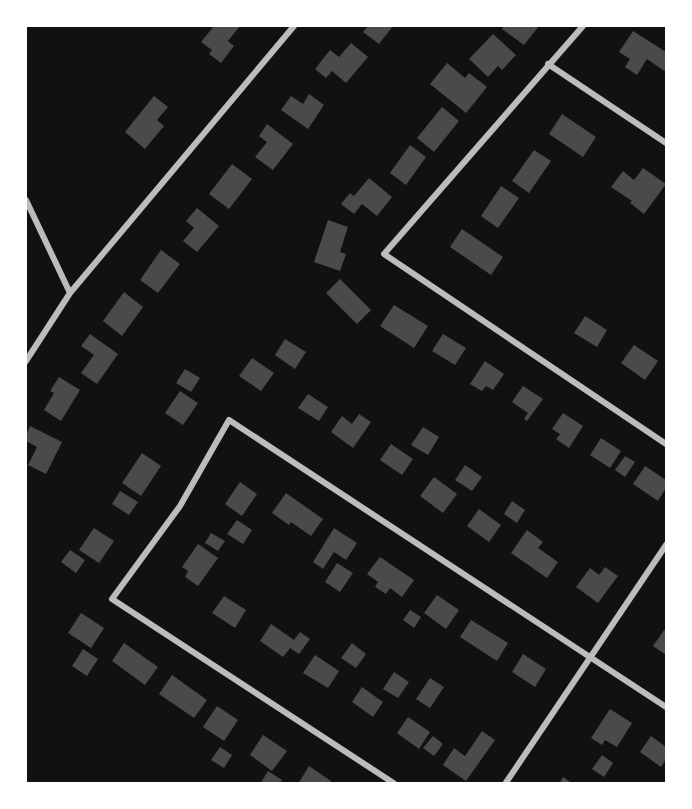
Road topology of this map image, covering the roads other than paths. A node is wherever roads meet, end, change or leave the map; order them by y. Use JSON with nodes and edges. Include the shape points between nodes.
{"nodes":[{"id":1,"x":294,"y":26,"type":"edge"},
{"id":2,"x":583,"y":26,"type":"edge"},
{"id":3,"x":548,"y":64,"type":"junction"},
{"id":4,"x":666,"y":143,"type":"edge"},
{"id":5,"x":26,"y":201,"type":"edge"},
{"id":6,"x":70,"y":293,"type":"junction"},
{"id":7,"x":26,"y":361,"type":"edge"},
{"id":8,"x":666,"y":444,"type":"edge"},
{"id":9,"x":666,"y":545,"type":"edge"},
{"id":10,"x":591,"y":657,"type":"junction"},
{"id":11,"x":666,"y":707,"type":"edge"},
{"id":12,"x":395,"y":783,"type":"edge"},
{"id":13,"x":505,"y":783,"type":"edge"}],
"edges":[{"from":1,"to":6,"type":"street"},
{"from":2,"to":3,"type":"street"},
{"from":3,"to":4,"type":"street"},
{"from":3,"to":8,"type":"street","via":[[384,254]]},
{"from":5,"to":6,"type":"street"},
{"from":6,"to":7,"type":"street"},
{"from":9,"to":10,"type":"street"},
{"from":10,"to":11,"type":"street"},
{"from":10,"to":12,"type":"street","via":[[229,420],[180,506],[112,598]]},
{"from":10,"to":13,"type":"street"}]}
